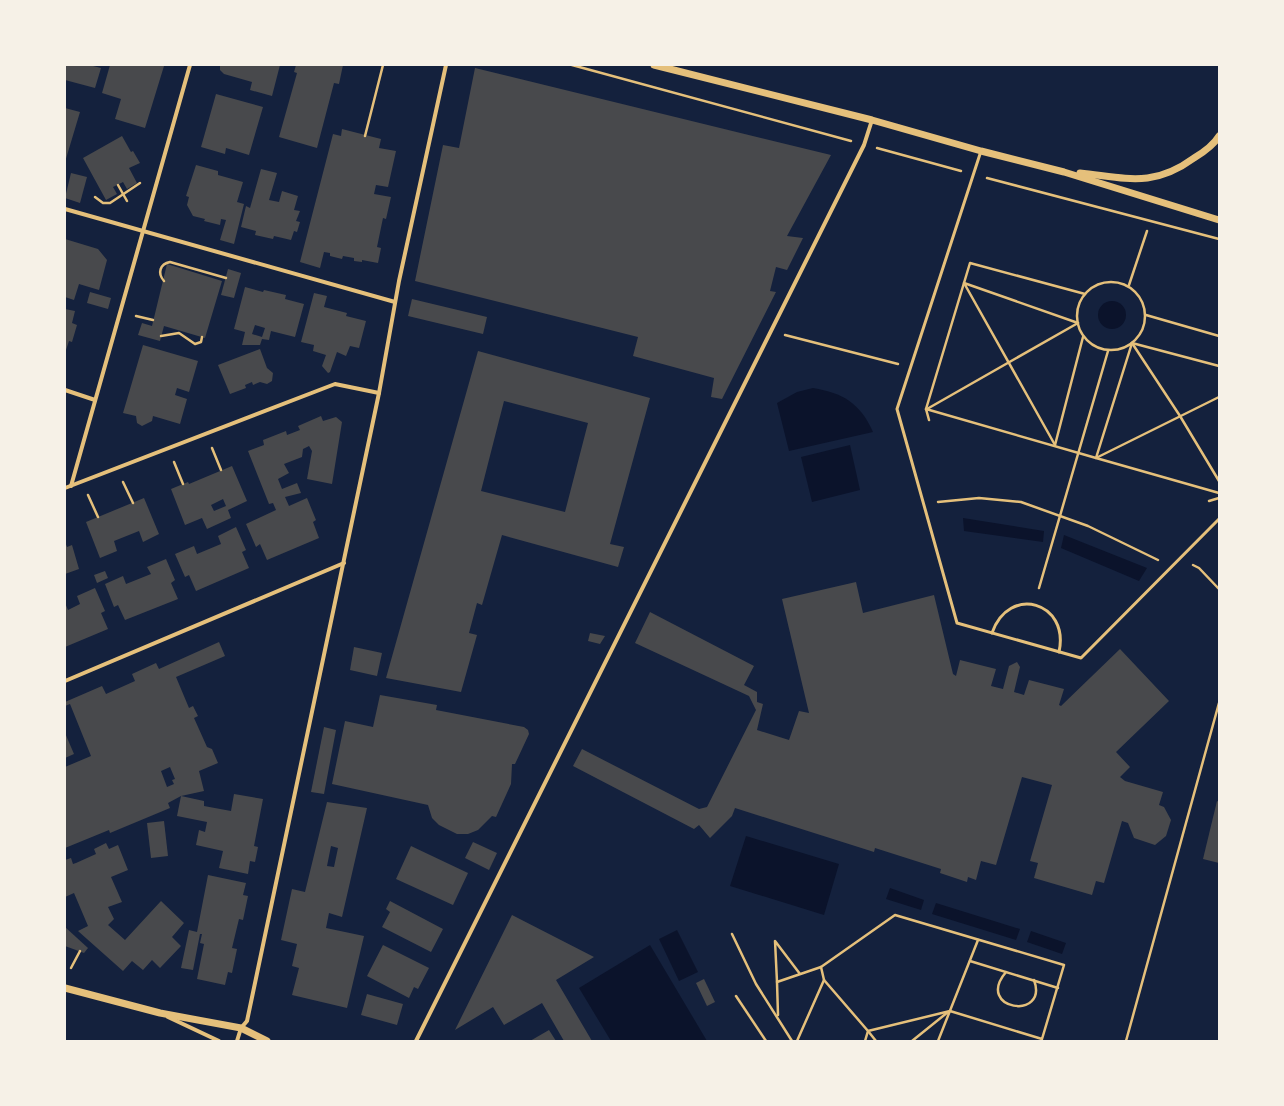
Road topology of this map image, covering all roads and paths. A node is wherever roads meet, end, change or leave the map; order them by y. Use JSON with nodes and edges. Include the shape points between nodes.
{"nodes":[{"id":1,"x":190,"y":65,"type":"edge"},
{"id":2,"x":383,"y":65,"type":"edge"},
{"id":3,"x":446,"y":65,"type":"edge"},
{"id":4,"x":572,"y":65,"type":"edge"},
{"id":5,"x":654,"y":65,"type":"edge"},
{"id":6,"x":872,"y":120,"type":"junction"},
{"id":7,"x":366,"y":136,"type":"dead end"},
{"id":8,"x":1219,"y":136,"type":"edge"},
{"id":9,"x":864,"y":145,"type":"junction"},
{"id":10,"x":981,"y":151,"type":"junction"},
{"id":11,"x":1064,"y":172,"type":"junction"},
{"id":12,"x":974,"y":174,"type":"junction"},
{"id":13,"x":142,"y":179,"type":"dead end"},
{"id":14,"x":118,"y":185,"type":"dead end"},
{"id":15,"x":123,"y":195,"type":"junction"},
{"id":16,"x":95,"y":196,"type":"dead end"},
{"id":17,"x":127,"y":201,"type":"dead end"},
{"id":18,"x":65,"y":209,"type":"edge"},
{"id":19,"x":1219,"y":220,"type":"edge"},
{"id":20,"x":1147,"y":230,"type":"dead end"},
{"id":21,"x":142,"y":231,"type":"junction"},
{"id":22,"x":1219,"y":239,"type":"edge"},
{"id":23,"x":226,"y":278,"type":"dead end"},
{"id":24,"x":164,"y":281,"type":"dead end"},
{"id":25,"x":964,"y":283,"type":"junction"},
{"id":26,"x":1129,"y":286,"type":"junction"},
{"id":27,"x":1084,"y":294,"type":"junction"},
{"id":28,"x":395,"y":302,"type":"junction"},
{"id":29,"x":1146,"y":314,"type":"junction"},
{"id":30,"x":136,"y":316,"type":"dead end"},
{"id":31,"x":153,"y":320,"type":"dead end"},
{"id":32,"x":1078,"y":323,"type":"junction"},
{"id":33,"x":771,"y":331,"type":"junction"},
{"id":34,"x":161,"y":336,"type":"dead end"},
{"id":35,"x":1219,"y":336,"type":"edge"},
{"id":36,"x":1083,"y":337,"type":"junction"},
{"id":37,"x":202,"y":338,"type":"dead end"},
{"id":38,"x":1132,"y":343,"type":"junction"},
{"id":39,"x":1108,"y":351,"type":"junction"},
{"id":40,"x":1009,"y":362,"type":"junction"},
{"id":41,"x":1219,"y":366,"type":"edge"},
{"id":42,"x":910,"y":367,"type":"junction"},
{"id":43,"x":65,"y":390,"type":"edge"},
{"id":44,"x":379,"y":393,"type":"junction"},
{"id":45,"x":1219,"y":397,"type":"edge"},
{"id":46,"x":95,"y":400,"type":"junction"},
{"id":47,"x":926,"y":409,"type":"junction"},
{"id":48,"x":1180,"y":416,"type":"junction"},
{"id":49,"x":929,"y":420,"type":"dead end"},
{"id":50,"x":1055,"y":445,"type":"junction"},
{"id":51,"x":212,"y":448,"type":"dead end"},
{"id":52,"x":1078,"y":453,"type":"junction"},
{"id":53,"x":1096,"y":458,"type":"junction"},
{"id":54,"x":174,"y":462,"type":"dead end"},
{"id":55,"x":221,"y":470,"type":"dead end"},
{"id":56,"x":1219,"y":481,"type":"edge"},
{"id":57,"x":123,"y":482,"type":"dead end"},
{"id":58,"x":183,"y":484,"type":"dead end"},
{"id":59,"x":70,"y":486,"type":"junction"},
{"id":60,"x":65,"y":488,"type":"edge"},
{"id":61,"x":1219,"y":493,"type":"edge"},
{"id":62,"x":88,"y":495,"type":"dead end"},
{"id":63,"x":1219,"y":498,"type":"edge"},
{"id":64,"x":1209,"y":501,"type":"dead end"},
{"id":65,"x":935,"y":502,"type":"dead end"},
{"id":66,"x":133,"y":503,"type":"dead end"},
{"id":67,"x":1060,"y":516,"type":"junction"},
{"id":68,"x":98,"y":517,"type":"dead end"},
{"id":69,"x":1219,"y":519,"type":"edge"},
{"id":70,"x":1180,"y":558,"type":"junction"},
{"id":71,"x":344,"y":563,"type":"junction"},
{"id":72,"x":1170,"y":567,"type":"junction"},
{"id":73,"x":1039,"y":588,"type":"dead end"},
{"id":74,"x":1219,"y":589,"type":"edge"},
{"id":75,"x":992,"y":632,"type":"junction"},
{"id":76,"x":1059,"y":652,"type":"junction"},
{"id":77,"x":65,"y":681,"type":"edge"},
{"id":78,"x":1219,"y":703,"type":"edge"},
{"id":79,"x":732,"y":934,"type":"dead end"},
{"id":80,"x":978,"y":940,"type":"junction"},
{"id":81,"x":80,"y":952,"type":"dead end"},
{"id":82,"x":970,"y":961,"type":"junction"},
{"id":83,"x":71,"y":968,"type":"dead end"},
{"id":84,"x":821,"y":968,"type":"junction"},
{"id":85,"x":1006,"y":972,"type":"junction"},
{"id":86,"x":800,"y":974,"type":"junction"},
{"id":87,"x":824,"y":980,"type":"junction"},
{"id":88,"x":1034,"y":980,"type":"junction"},
{"id":89,"x":777,"y":982,"type":"junction"},
{"id":90,"x":65,"y":988,"type":"edge"},
{"id":91,"x":1058,"y":988,"type":"junction"},
{"id":92,"x":736,"y":996,"type":"dead end"},
{"id":93,"x":950,"y":1011,"type":"junction"},
{"id":94,"x":160,"y":1013,"type":"junction"},
{"id":95,"x":778,"y":1017,"type":"junction"},
{"id":96,"x":241,"y":1028,"type":"junction"},
{"id":97,"x":868,"y":1031,"type":"junction"},
{"id":98,"x":219,"y":1041,"type":"edge"},
{"id":99,"x":237,"y":1041,"type":"edge"},
{"id":100,"x":267,"y":1041,"type":"edge"},
{"id":101,"x":416,"y":1041,"type":"edge"},
{"id":102,"x":766,"y":1041,"type":"edge"},
{"id":103,"x":792,"y":1041,"type":"edge"},
{"id":104,"x":797,"y":1041,"type":"edge"},
{"id":105,"x":865,"y":1041,"type":"edge"},
{"id":106,"x":876,"y":1041,"type":"edge"},
{"id":107,"x":912,"y":1041,"type":"edge"},
{"id":108,"x":938,"y":1041,"type":"edge"},
{"id":109,"x":1126,"y":1041,"type":"edge"}],
"edges":[{"from":1,"to":21,"type":"street"},
{"from":2,"to":7,"type":"path"},
{"from":3,"to":28,"type":"street"},
{"from":4,"to":9,"type":"path"},
{"from":5,"to":6,"type":"street"},
{"from":6,"to":9,"type":"street"},
{"from":6,"to":10,"type":"street"},
{"from":8,"to":11,"type":"street","via":[[1214,144],[1190,162],[1158,177],[1144,180]]},
{"from":9,"to":12,"type":"path"},
{"from":9,"to":33,"type":"street"},
{"from":10,"to":11,"type":"street"},
{"from":10,"to":12,"type":"lane"},
{"from":11,"to":19,"type":"street"},
{"from":12,"to":22,"type":"path"},
{"from":12,"to":42,"type":"lane"},
{"from":13,"to":15,"type":"path","via":[[137,186]]},
{"from":14,"to":15,"type":"path"},
{"from":15,"to":16,"type":"path","via":[[110,203],[100,201]]},
{"from":15,"to":17,"type":"path"},
{"from":18,"to":21,"type":"street"},
{"from":20,"to":26,"type":"path"},
{"from":21,"to":28,"type":"street"},
{"from":21,"to":46,"type":"street"},
{"from":23,"to":24,"type":"path","via":[[170,262],[160,269],[160,276]]},
{"from":25,"to":27,"type":"path","via":[[970,263]]},
{"from":25,"to":32,"type":"path"},
{"from":25,"to":40,"type":"path"},
{"from":25,"to":47,"type":"path"},
{"from":26,"to":27,"type":"path","via":[[1116,281],[1104,282],[1093,286]]},
{"from":26,"to":29,"type":"path","via":[[1141,297]]},
{"from":27,"to":32,"type":"path","via":[[1077,313]]},
{"from":28,"to":44,"type":"street"},
{"from":29,"to":35,"type":"path"},
{"from":29,"to":38,"type":"path","via":[[1140,335]]},
{"from":30,"to":31,"type":"path"},
{"from":32,"to":36,"type":"path"},
{"from":32,"to":40,"type":"path"},
{"from":33,"to":42,"type":"path"},
{"from":33,"to":101,"type":"street"},
{"from":34,"to":37,"type":"path","via":[[179,334],[195,344],[201,342]]},
{"from":36,"to":39,"type":"path"},
{"from":36,"to":50,"type":"path"},
{"from":38,"to":39,"type":"path"},
{"from":38,"to":41,"type":"path"},
{"from":38,"to":48,"type":"path"},
{"from":38,"to":53,"type":"path"},
{"from":39,"to":52,"type":"path"},
{"from":40,"to":47,"type":"path"},
{"from":40,"to":50,"type":"path"},
{"from":42,"to":75,"type":"lane","via":[[897,409],[957,623]]},
{"from":43,"to":46,"type":"street"},
{"from":44,"to":59,"type":"street","via":[[335,384]]},
{"from":44,"to":71,"type":"street"},
{"from":45,"to":48,"type":"path"},
{"from":46,"to":59,"type":"street"},
{"from":47,"to":49,"type":"path"},
{"from":47,"to":50,"type":"path"},
{"from":48,"to":53,"type":"path"},
{"from":48,"to":56,"type":"path"},
{"from":50,"to":52,"type":"path"},
{"from":51,"to":55,"type":"path"},
{"from":52,"to":53,"type":"path"},
{"from":52,"to":67,"type":"path"},
{"from":53,"to":61,"type":"path"},
{"from":54,"to":58,"type":"path"},
{"from":57,"to":66,"type":"path"},
{"from":59,"to":60,"type":"street"},
{"from":62,"to":68,"type":"path"},
{"from":63,"to":64,"type":"path"},
{"from":65,"to":67,"type":"path","via":[[979,498],[1021,502]]},
{"from":67,"to":72,"type":"path","via":[[1102,532]]},
{"from":67,"to":73,"type":"path"},
{"from":69,"to":70,"type":"lane"},
{"from":70,"to":72,"type":"lane"},
{"from":70,"to":74,"type":"path","via":[[1199,568]]},
{"from":71,"to":77,"type":"street"},
{"from":71,"to":96,"type":"street","via":[[247,1020]]},
{"from":72,"to":76,"type":"lane","via":[[1081,658]]},
{"from":75,"to":76,"type":"lane"},
{"from":75,"to":76,"type":"lane","via":[[1003,613],[1013,606],[1036,605],[1047,610],[1057,623],[1061,640]]},
{"from":78,"to":109,"type":"path"},
{"from":79,"to":95,"type":"path","via":[[756,984]]},
{"from":80,"to":82,"type":"path"},
{"from":80,"to":84,"type":"path","via":[[895,915]]},
{"from":80,"to":91,"type":"path","via":[[1064,965]]},
{"from":81,"to":83,"type":"path"},
{"from":82,"to":85,"type":"path"},
{"from":82,"to":93,"type":"path"},
{"from":84,"to":86,"type":"path"},
{"from":84,"to":87,"type":"path"},
{"from":85,"to":88,"type":"path"},
{"from":85,"to":88,"type":"path","via":[[998,986],[999,994],[1009,1006],[1024,1006],[1031,1001],[1036,991]]},
{"from":86,"to":89,"type":"path"},
{"from":86,"to":89,"type":"path","via":[[775,941]]},
{"from":87,"to":97,"type":"path"},
{"from":87,"to":104,"type":"path"},
{"from":88,"to":91,"type":"path"},
{"from":89,"to":95,"type":"path"},
{"from":90,"to":94,"type":"street"},
{"from":91,"to":93,"type":"path","via":[[1042,1039]]},
{"from":92,"to":102,"type":"path"},
{"from":93,"to":97,"type":"path"},
{"from":93,"to":107,"type":"path"},
{"from":93,"to":108,"type":"path"},
{"from":94,"to":96,"type":"street"},
{"from":94,"to":98,"type":"street"},
{"from":95,"to":103,"type":"path"},
{"from":96,"to":99,"type":"street"},
{"from":96,"to":100,"type":"street"},
{"from":97,"to":105,"type":"path"},
{"from":97,"to":106,"type":"path"}]}
